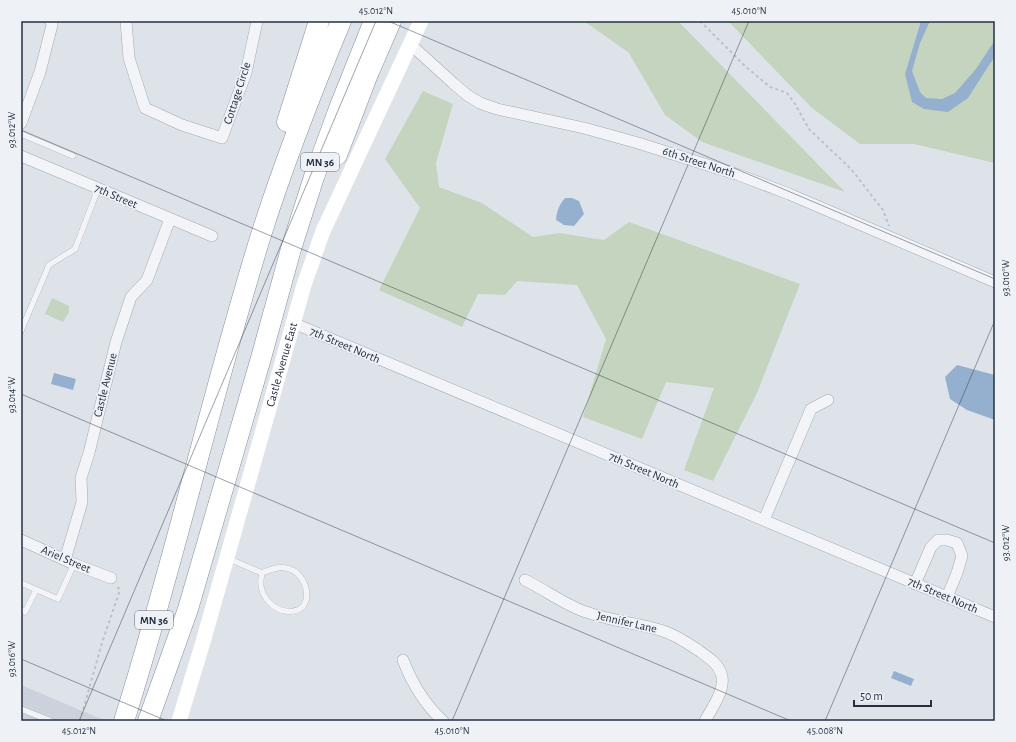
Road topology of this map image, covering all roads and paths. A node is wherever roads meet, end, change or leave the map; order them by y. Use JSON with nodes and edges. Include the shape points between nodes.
{"nodes":[{"id":1,"x":51,"y":21,"type":"edge"},
{"id":2,"x":126,"y":21,"type":"edge"},
{"id":3,"x":257,"y":21,"type":"edge"},
{"id":4,"x":319,"y":21,"type":"edge"},
{"id":5,"x":341,"y":21,"type":"edge"},
{"id":6,"x":374,"y":21,"type":"edge"},
{"id":7,"x":391,"y":21,"type":"edge"},
{"id":8,"x":421,"y":21,"type":"edge"},
{"id":9,"x":700,"y":21,"type":"edge"},
{"id":10,"x":410,"y":44,"type":"junction"},
{"id":11,"x":21,"y":120,"type":"edge"},
{"id":12,"x":21,"y":134,"type":"edge"},
{"id":13,"x":21,"y":156,"type":"edge"},
{"id":14,"x":73,"y":156,"type":"dead end"},
{"id":15,"x":98,"y":189,"type":"junction"},
{"id":16,"x":170,"y":219,"type":"junction"},
{"id":17,"x":212,"y":236,"type":"dead end"},
{"id":18,"x":895,"y":240,"type":"junction"},
{"id":19,"x":995,"y":282,"type":"edge"},
{"id":20,"x":244,"y":292,"type":"junction"},
{"id":21,"x":275,"y":307,"type":"junction"},
{"id":22,"x":293,"y":323,"type":"junction"},
{"id":23,"x":21,"y":331,"type":"edge"},
{"id":24,"x":828,"y":400,"type":"dead end"},
{"id":25,"x":764,"y":520,"type":"junction"},
{"id":26,"x":21,"y":540,"type":"edge"},
{"id":27,"x":227,"y":558,"type":"junction"},
{"id":28,"x":69,"y":562,"type":"junction"},
{"id":29,"x":262,"y":573,"type":"junction"},
{"id":30,"x":111,"y":578,"type":"joint"},
{"id":31,"x":525,"y":580,"type":"dead end"},
{"id":32,"x":21,"y":583,"type":"edge"},
{"id":33,"x":915,"y":584,"type":"junction"},
{"id":34,"x":36,"y":590,"type":"junction"},
{"id":35,"x":947,"y":597,"type":"junction"},
{"id":36,"x":21,"y":610,"type":"edge"},
{"id":37,"x":995,"y":617,"type":"edge"},
{"id":38,"x":403,"y":660,"type":"dead end"},
{"id":39,"x":21,"y":709,"type":"edge"},
{"id":40,"x":51,"y":721,"type":"edge"},
{"id":41,"x":80,"y":721,"type":"edge"},
{"id":42,"x":124,"y":721,"type":"edge"},
{"id":43,"x":148,"y":721,"type":"edge"},
{"id":44,"x":179,"y":721,"type":"edge"},
{"id":45,"x":442,"y":721,"type":"edge"},
{"id":46,"x":705,"y":721,"type":"edge"}],
"edges":[{"from":1,"to":11,"type":"street","via":[[40,72]]},
{"from":2,"to":3,"type":"street","name":"Cottage Circle","via":[[129,58],[145,108],[182,125],[222,138],[246,73]]},
{"from":4,"to":20,"type":"highway","via":[[269,178]]},
{"from":5,"to":20,"type":"highway","number":"MN 36","via":[[288,153]]},
{"from":6,"to":21,"type":"highway","number":"MN 36","via":[[314,177]]},
{"from":7,"to":21,"type":"highway"},
{"from":8,"to":10,"type":"street","name":"Castle Avenue East"},
{"from":9,"to":18,"type":"path","via":[[745,66],[770,86],[787,93],[809,129],[851,169],[883,210]]},
{"from":10,"to":18,"type":"street","name":"6th Street North","via":[[462,91],[480,103],[638,143],[739,175]]},
{"from":10,"to":22,"type":"street","name":"Castle Avenue East","via":[[323,231]]},
{"from":12,"to":14,"type":"lane"},
{"from":13,"to":15,"type":"street","name":"7th Street"},
{"from":15,"to":16,"type":"street","name":"7th Street"},
{"from":15,"to":23,"type":"lane","via":[[75,249],[49,265]]},
{"from":16,"to":17,"type":"street","name":"7th Street"},
{"from":16,"to":28,"type":"street","name":"Castle Avenue","via":[[147,280],[131,297],[116,342],[81,478],[82,502]]},
{"from":18,"to":19,"type":"street","name":"6th Street North"},
{"from":20,"to":42,"type":"highway","number":"MN 36","via":[[163,591]]},
{"from":21,"to":43,"type":"highway","number":"MN 36","via":[[188,609]]},
{"from":22,"to":25,"type":"street","name":"7th Street North"},
{"from":22,"to":27,"type":"street","name":"Castle Avenue East"},
{"from":24,"to":25,"type":"street","via":[[811,409]]},
{"from":25,"to":33,"type":"street","name":"7th Street North"},
{"from":26,"to":28,"type":"street","name":"Ariel Street"},
{"from":27,"to":29,"type":"lane"},
{"from":27,"to":44,"type":"street","name":"Castle Avenue East"},
{"from":28,"to":30,"type":"street","name":"Ariel Street"},
{"from":28,"to":34,"type":"lane","via":[[58,599]]},
{"from":29,"to":29,"type":"lane","via":[[276,568],[286,568],[302,578],[307,588],[307,596],[300,610],[283,611],[274,607],[260,590]]},
{"from":30,"to":41,"type":"path","via":[[120,590]]},
{"from":31,"to":46,"type":"street","name":"Jennifer Lane","via":[[577,609],[680,638],[712,660],[721,674],[722,687]]},
{"from":32,"to":34,"type":"lane"},
{"from":33,"to":35,"type":"street","name":"7th Street North"},
{"from":33,"to":35,"type":"street","via":[[930,547],[938,540],[957,543],[962,556],[958,573]]},
{"from":34,"to":36,"type":"lane","via":[[25,612]]},
{"from":35,"to":37,"type":"street","name":"7th Street North"},
{"from":38,"to":45,"type":"street","via":[[418,692]]},
{"from":39,"to":40,"type":"lane"}]}
